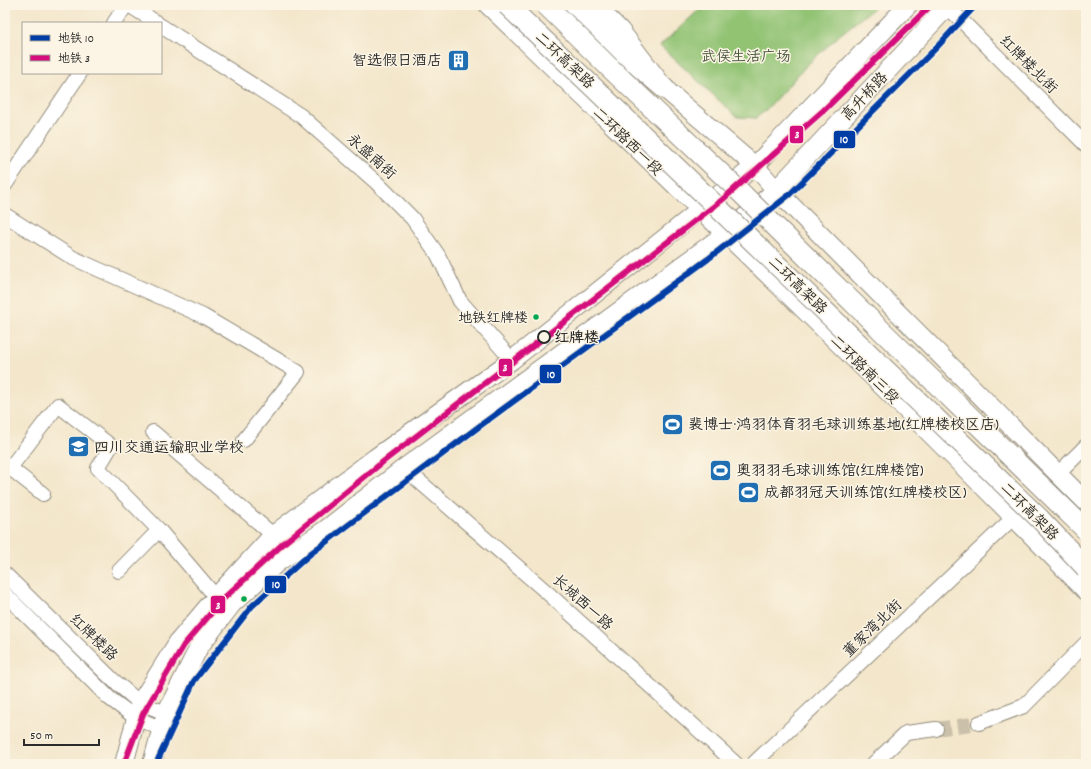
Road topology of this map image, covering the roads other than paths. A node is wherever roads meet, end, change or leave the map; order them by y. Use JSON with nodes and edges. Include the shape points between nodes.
{"nodes":[{"id":1,"x":127,"y":5,"type":"edge"},
{"id":2,"x":488,"y":5,"type":"edge"},
{"id":3,"x":507,"y":5,"type":"edge"},
{"id":4,"x":546,"y":5,"type":"edge"},
{"id":5,"x":571,"y":5,"type":"edge"},
{"id":6,"x":595,"y":5,"type":"edge"},
{"id":7,"x":908,"y":5,"type":"edge"},
{"id":8,"x":948,"y":6,"type":"edge"},
{"id":9,"x":115,"y":22,"type":"edge"},
{"id":10,"x":155,"y":22,"type":"edge"},
{"id":11,"x":162,"y":27,"type":"edge"},
{"id":12,"x":79,"y":74,"type":"edge"},
{"id":13,"x":665,"y":89,"type":"junction"},
{"id":14,"x":1086,"y":145,"type":"edge"},
{"id":15,"x":754,"y":166,"type":"junction"},
{"id":16,"x":5,"y":185,"type":"edge"},
{"id":17,"x":776,"y":190,"type":"junction"},
{"id":18,"x":700,"y":210,"type":"junction"},
{"id":19,"x":5,"y":215,"type":"edge"},
{"id":20,"x":725,"y":234,"type":"junction"},
{"id":21,"x":512,"y":360,"type":"junction"},
{"id":22,"x":153,"y":432,"type":"dead end"},
{"id":23,"x":244,"y":440,"type":"dead end"},
{"id":24,"x":1086,"y":446,"type":"edge"},
{"id":25,"x":404,"y":468,"type":"junction"},
{"id":26,"x":1058,"y":474,"type":"junction"},
{"id":27,"x":43,"y":494,"type":"dead end"},
{"id":28,"x":1086,"y":502,"type":"edge"},
{"id":29,"x":1014,"y":517,"type":"junction"},
{"id":30,"x":159,"y":530,"type":"junction"},
{"id":31,"x":1086,"y":530,"type":"edge"},
{"id":32,"x":272,"y":535,"type":"junction"},
{"id":33,"x":1086,"y":568,"type":"edge"},
{"id":34,"x":118,"y":571,"type":"dead end"},
{"id":35,"x":5,"y":574,"type":"edge"},
{"id":36,"x":1086,"y":591,"type":"edge"},
{"id":37,"x":5,"y":594,"type":"edge"},
{"id":38,"x":216,"y":597,"type":"junction"},
{"id":39,"x":1086,"y":643,"type":"edge"},
{"id":40,"x":138,"y":710,"type":"junction"},
{"id":41,"x":164,"y":721,"type":"junction"},
{"id":42,"x":979,"y":723,"type":"tunnel mouth"},
{"id":43,"x":936,"y":729,"type":"tunnel mouth"},
{"id":44,"x":124,"y":764,"type":"edge"},
{"id":45,"x":152,"y":764,"type":"edge"},
{"id":46,"x":736,"y":764,"type":"edge"},
{"id":47,"x":753,"y":764,"type":"edge"},
{"id":48,"x":873,"y":764,"type":"edge"}],
"edges":[{"from":1,"to":9,"type":"street"},
{"from":1,"to":10,"type":"street"},
{"from":2,"to":18,"type":"main road","name":"二环路西一段"},
{"from":3,"to":33,"type":"highway","name":"二环高架路","bridge":true,"via":[[1040,519]]},
{"from":4,"to":31,"type":"highway","name":"二环高架路","bridge":true},
{"from":5,"to":13,"type":"highway"},
{"from":6,"to":13,"type":"main road","via":[[620,30]]},
{"from":7,"to":15,"type":"main road","name":"高升桥路"},
{"from":8,"to":14,"type":"street","name":"红牌楼北街"},
{"from":8,"to":17,"type":"main road","name":"高升桥路"},
{"from":11,"to":21,"type":"street","name":"永盛南街","via":[[301,116],[376,182],[412,218],[438,255],[460,301]]},
{"from":12,"to":16,"type":"street"},
{"from":13,"to":15,"type":"main road"},
{"from":15,"to":17,"type":"main road"},
{"from":15,"to":18,"type":"main road","name":"高升桥路"},
{"from":17,"to":20,"type":"main road","name":"高升桥路"},
{"from":17,"to":26,"type":"main road"},
{"from":18,"to":20,"type":"main road","name":"二环路西一段"},
{"from":18,"to":21,"type":"main road","name":"高升桥路"},
{"from":19,"to":23,"type":"street","via":[[73,258],[203,316],[298,372]]},
{"from":20,"to":25,"type":"main road","name":"高升桥路"},
{"from":20,"to":29,"type":"main road","name":"二环路南三段","via":[[815,319]]},
{"from":21,"to":32,"type":"main road","name":"高升桥路"},
{"from":22,"to":32,"type":"street"},
{"from":24,"to":26,"type":"street"},
{"from":25,"to":41,"type":"main road","name":"高升桥路","via":[[326,530],[278,562],[233,603],[199,647]]},
{"from":25,"to":46,"type":"street","name":"长城西一路","via":[[550,595]]},
{"from":26,"to":28,"type":"main road"},
{"from":27,"to":30,"type":"street","via":[[10,468],[58,405],[111,446],[98,468]]},
{"from":29,"to":36,"type":"main road","name":"二环路南三段"},
{"from":29,"to":47,"type":"street","name":"董家湾北街"},
{"from":30,"to":34,"type":"street"},
{"from":30,"to":38,"type":"street"},
{"from":32,"to":38,"type":"main road","name":"高升桥路"},
{"from":35,"to":40,"type":"street","name":"红牌楼路","via":[[112,679]]},
{"from":37,"to":40,"type":"street","name":"红牌楼路","via":[[109,698]]},
{"from":38,"to":40,"type":"main road","name":"高升桥路","via":[[178,642]]},
{"from":39,"to":42,"type":"street","via":[[1024,706]]},
{"from":40,"to":41,"type":"street","name":"红牌楼路"},
{"from":40,"to":44,"type":"main road","name":"高升桥路"},
{"from":41,"to":45,"type":"main road","name":"高升桥路"},
{"from":43,"to":48,"type":"street","via":[[906,733]]}]}
